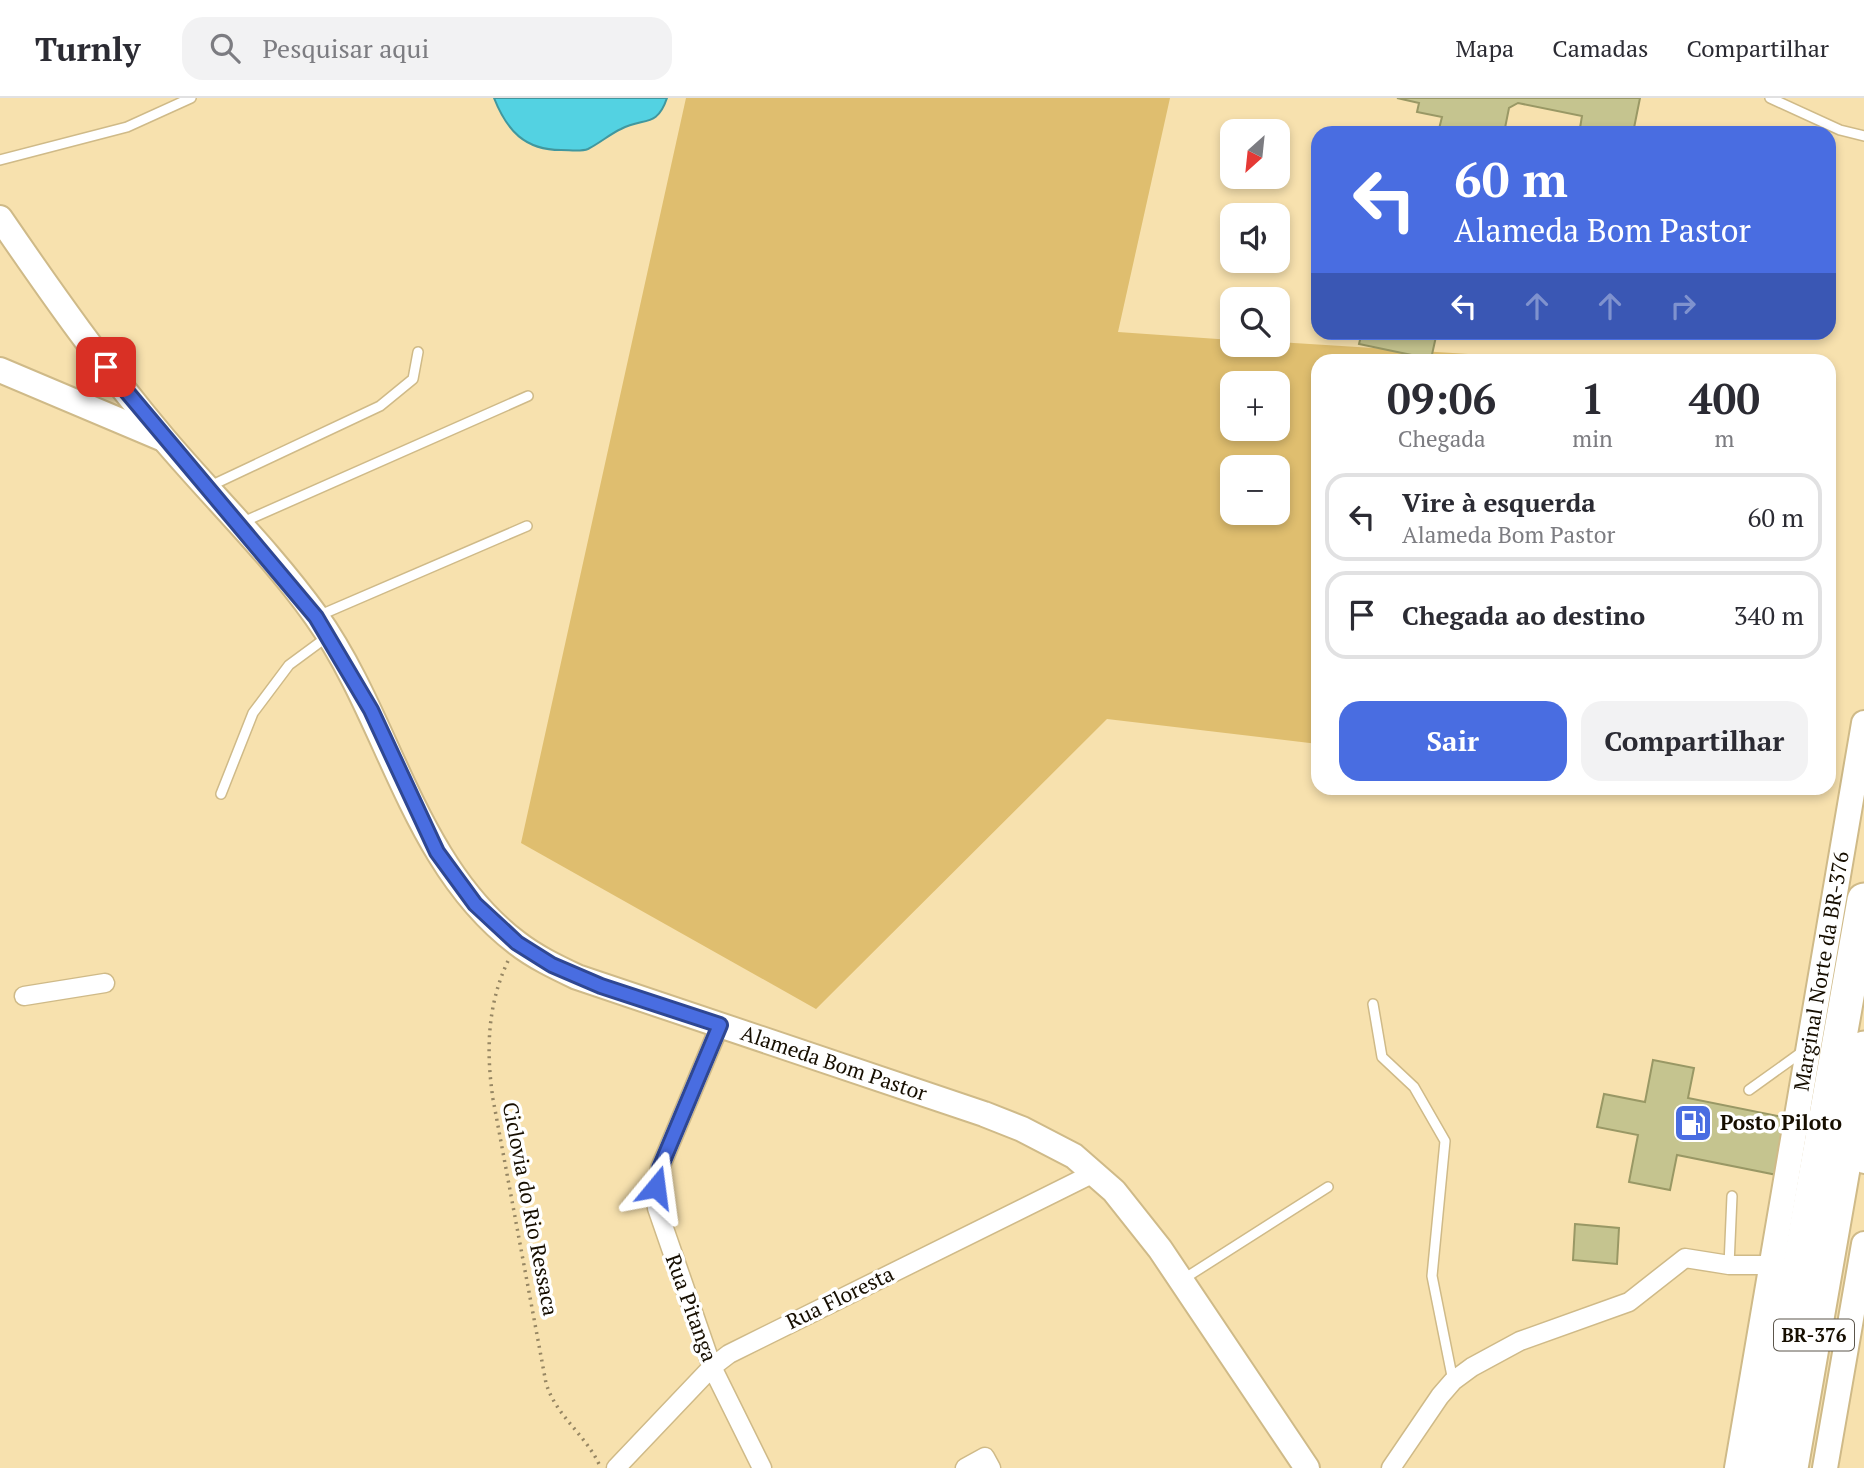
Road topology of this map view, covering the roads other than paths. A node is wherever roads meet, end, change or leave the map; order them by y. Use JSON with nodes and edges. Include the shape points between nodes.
{"nodes":[{"id":1,"x":191,"y":98,"type":"edge"},
{"id":2,"x":1770,"y":98,"type":"edge"},
{"id":3,"x":1831,"y":126,"type":"edge"},
{"id":4,"x":1836,"y":128,"type":"edge"},
{"id":5,"x":1864,"y":136,"type":"edge"},
{"id":6,"x":0,"y":160,"type":"edge"},
{"id":7,"x":0,"y":218,"type":"edge"},
{"id":8,"x":418,"y":352,"type":"dead end"},
{"id":9,"x":0,"y":370,"type":"edge"},
{"id":10,"x":528,"y":396,"type":"dead end"},
{"id":11,"x":164,"y":439,"type":"junction"},
{"id":12,"x":206,"y":487,"type":"junction"},
{"id":13,"x":238,"y":524,"type":"junction"},
{"id":14,"x":527,"y":526,"type":"dead end"},
{"id":15,"x":322,"y":626,"type":"junction"},
{"id":16,"x":1864,"y":723,"type":"edge"},
{"id":17,"x":220,"y":794,"type":"dead end"},
{"id":18,"x":1864,"y":900,"type":"edge"},
{"id":19,"x":105,"y":983,"type":"dead end"},
{"id":20,"x":24,"y":996,"type":"dead end"},
{"id":21,"x":1373,"y":1004,"type":"dead end"},
{"id":22,"x":720,"y":1025,"type":"junction"},
{"id":23,"x":1834,"y":1038,"type":"edge"},
{"id":24,"x":1749,"y":1090,"type":"dead end"},
{"id":25,"x":1855,"y":1099,"type":"junction"},
{"id":26,"x":1864,"y":1161,"type":"edge"},
{"id":27,"x":1096,"y":1172,"type":"junction"},
{"id":28,"x":1328,"y":1187,"type":"dead end"},
{"id":29,"x":1732,"y":1196,"type":"dead end"},
{"id":30,"x":1863,"y":1255,"type":"edge"},
{"id":31,"x":1729,"y":1265,"type":"junction"},
{"id":32,"x":1773,"y":1265,"type":"junction"},
{"id":33,"x":1181,"y":1281,"type":"junction"},
{"id":34,"x":712,"y":1367,"type":"junction"},
{"id":35,"x":1453,"y":1381,"type":"junction"},
{"id":36,"x":1789,"y":1402,"type":"junction"},
{"id":37,"x":988,"y":1463,"type":"edge"},
{"id":38,"x":616,"y":1468,"type":"edge"},
{"id":39,"x":762,"y":1468,"type":"edge"},
{"id":40,"x":965,"y":1468,"type":"edge"},
{"id":41,"x":1307,"y":1468,"type":"edge"},
{"id":42,"x":1391,"y":1468,"type":"edge"},
{"id":43,"x":1737,"y":1468,"type":"edge"},
{"id":44,"x":1764,"y":1468,"type":"edge"},
{"id":45,"x":1791,"y":1468,"type":"edge"},
{"id":46,"x":1825,"y":1468,"type":"edge"}],
"edges":[{"from":1,"to":6,"type":"lane","via":[[127,127]]},
{"from":2,"to":3,"type":"lane"},
{"from":4,"to":5,"type":"lane"},
{"from":7,"to":11,"type":"main road","name":"Alameda Bom Pastor"},
{"from":8,"to":12,"type":"lane","via":[[414,379],[380,406]]},
{"from":9,"to":11,"type":"main road"},
{"from":10,"to":13,"type":"lane"},
{"from":11,"to":12,"type":"main road","name":"Alameda Bom Pastor"},
{"from":12,"to":13,"type":"main road","name":"Alameda Bom Pastor"},
{"from":13,"to":15,"type":"main road","name":"Alameda Bom Pastor"},
{"from":14,"to":15,"type":"lane"},
{"from":15,"to":17,"type":"lane","via":[[253,713]]},
{"from":15,"to":22,"type":"main road","name":"Alameda Bom Pastor","via":[[371,710],[437,852],[475,904],[517,943],[577,977]]},
{"from":16,"to":23,"type":"main road","name":"Marginal Norte da BR-376","number":"BR-376"},
{"from":18,"to":23,"type":"highway","number":"BR-376"},
{"from":19,"to":20,"type":"street"},
{"from":21,"to":35,"type":"lane","via":[[1382,1057],[1414,1087],[1445,1141],[1432,1276]]},
{"from":22,"to":27,"type":"main road","name":"Alameda Bom Pastor","via":[[1022,1129]]},
{"from":22,"to":34,"type":"street","name":"Rua Pitanga","via":[[656,1187],[660,1225]]},
{"from":23,"to":24,"type":"lane"},
{"from":23,"to":25,"type":"highway","number":"BR-376"},
{"from":23,"to":32,"type":"main road","name":"Marginal Norte da BR-376","number":"BR-376"},
{"from":23,"to":36,"type":"highway","number":"BR-376"},
{"from":25,"to":26,"type":"main road","number":"BR-376"},
{"from":25,"to":36,"type":"highway","number":"BR-376"},
{"from":27,"to":33,"type":"main road","name":"Alameda Bom Pastor","via":[[1137,1218]]},
{"from":27,"to":34,"type":"street","name":"Rua Floresta","via":[[746,1344]]},
{"from":28,"to":33,"type":"lane"},
{"from":29,"to":31,"type":"lane"},
{"from":30,"to":46,"type":"main road","number":"BR-376"},
{"from":31,"to":32,"type":"street"},
{"from":31,"to":35,"type":"street","via":[[1685,1258],[1629,1302],[1520,1341]]},
{"from":32,"to":43,"type":"main road","name":"Marginal Norte da BR-376","number":"BR-376"},
{"from":33,"to":41,"type":"main road","name":"Alameda Bom Pastor"},
{"from":34,"to":38,"type":"street","name":"Rua Floresta"},
{"from":34,"to":39,"type":"street","name":"Rua Pitanga"},
{"from":35,"to":42,"type":"street"},
{"from":36,"to":44,"type":"highway","number":"BR-376"},
{"from":36,"to":45,"type":"highway","number":"BR-376"},
{"from":37,"to":40,"type":"street"}]}
